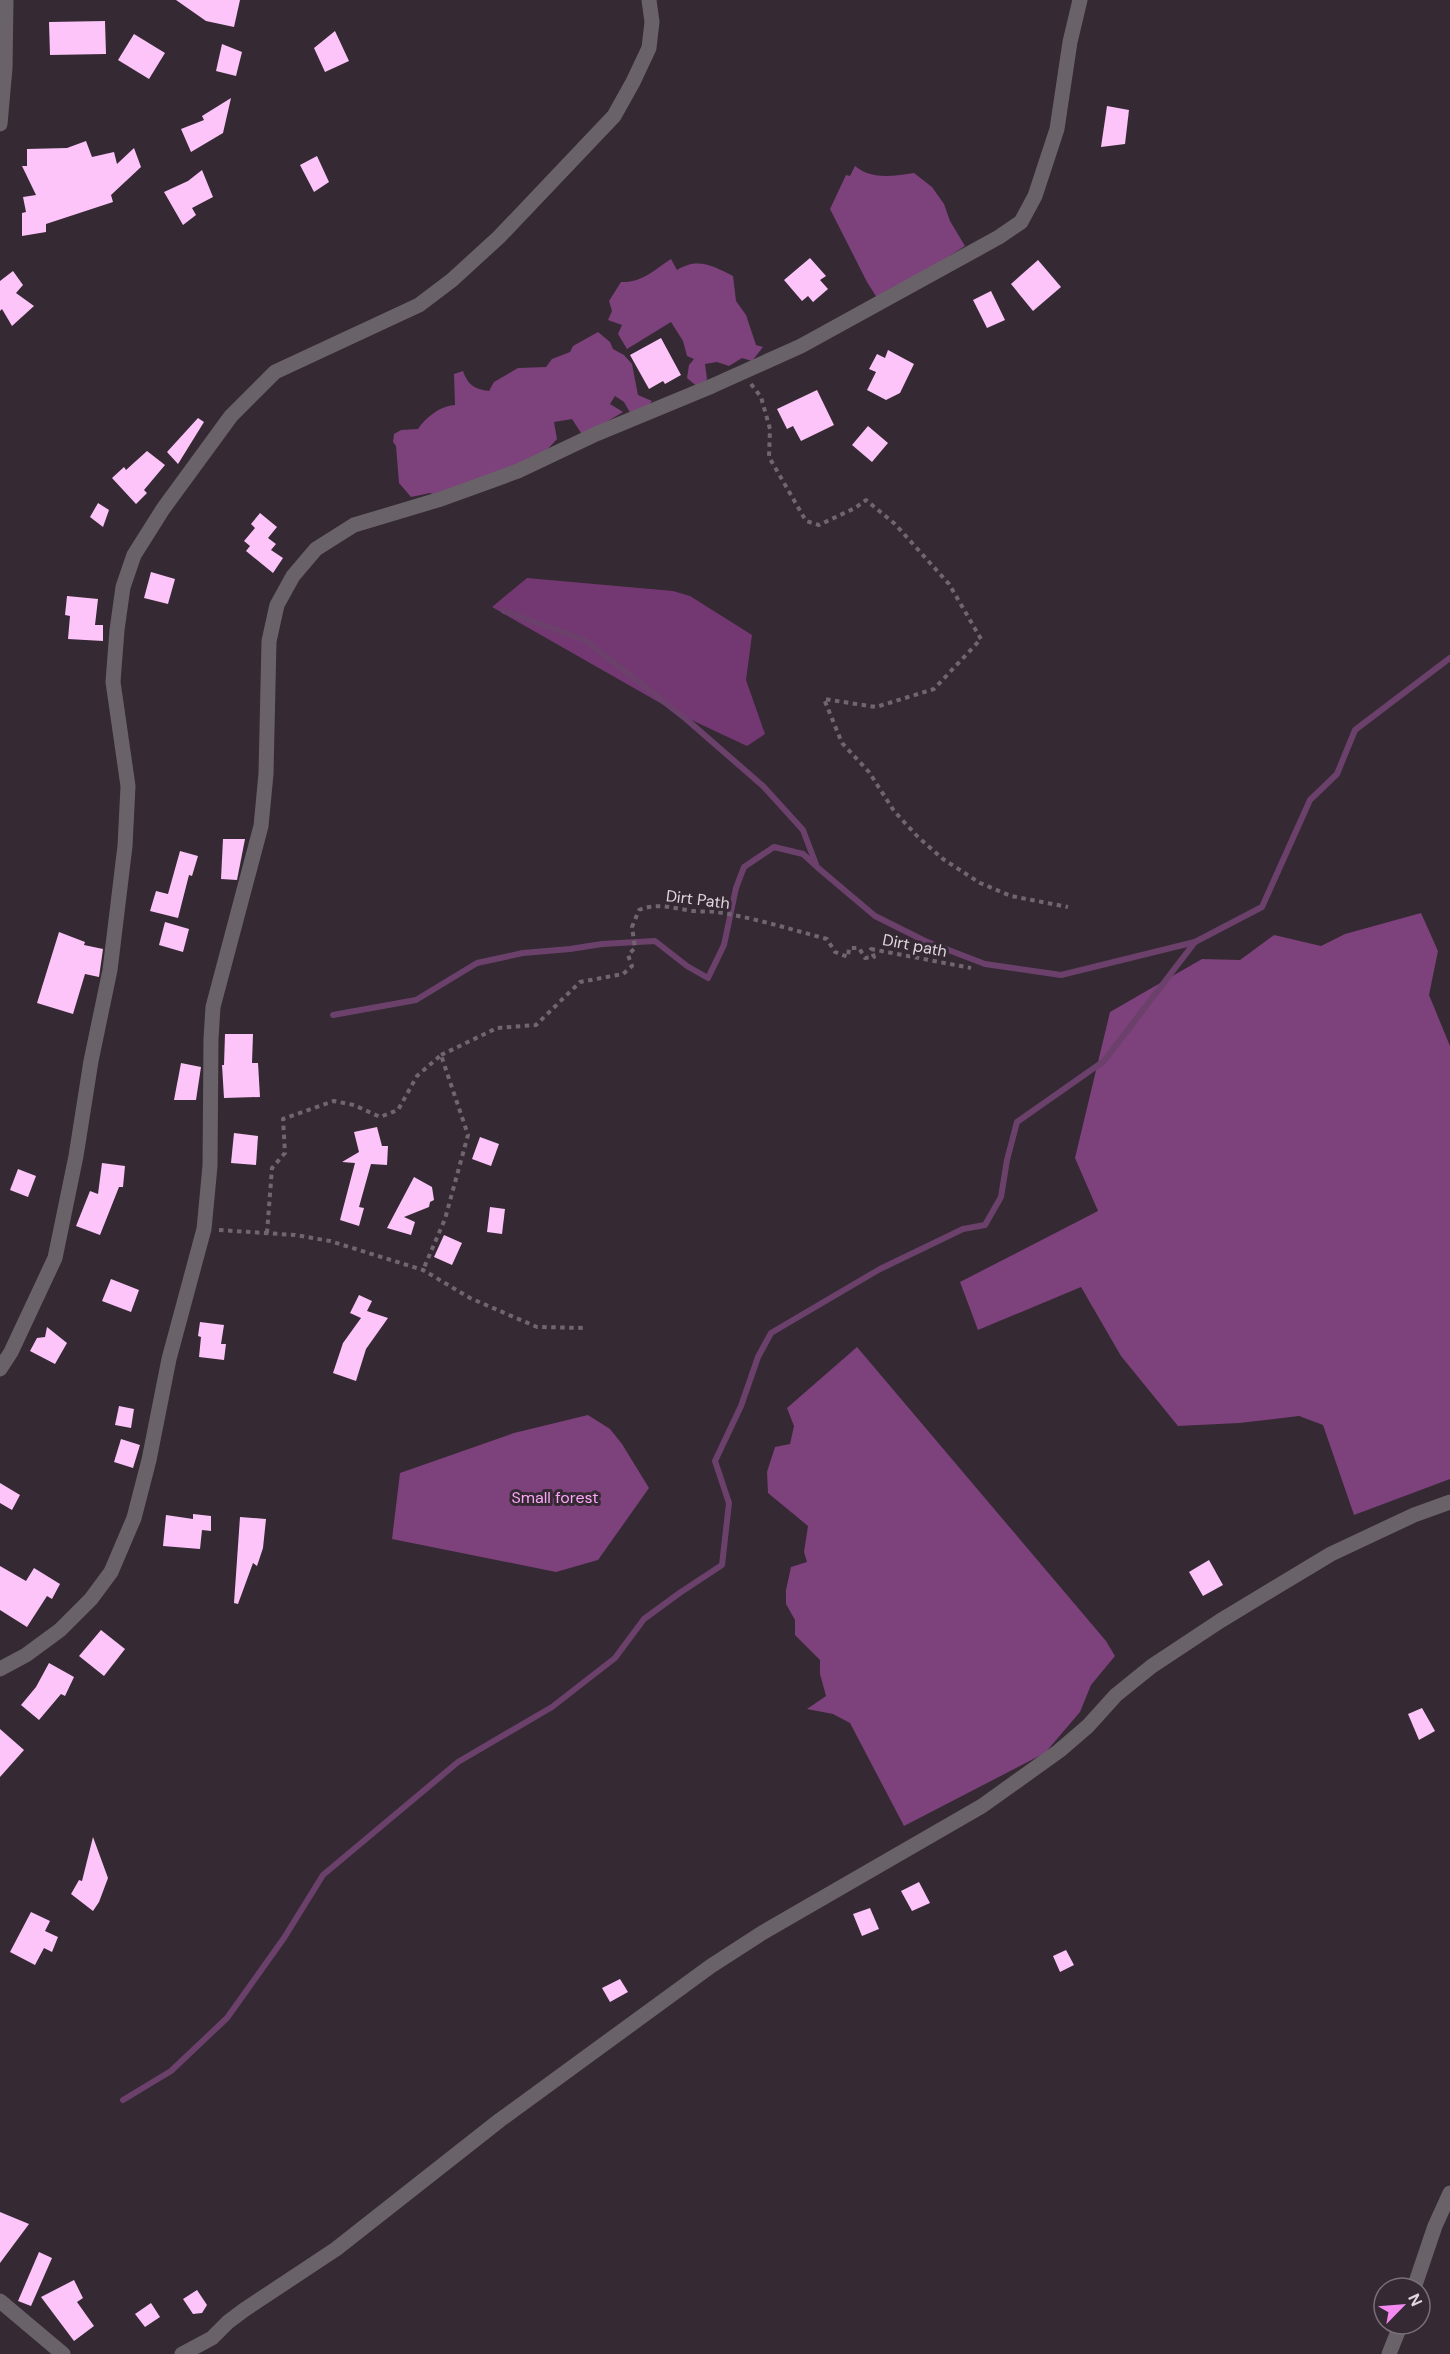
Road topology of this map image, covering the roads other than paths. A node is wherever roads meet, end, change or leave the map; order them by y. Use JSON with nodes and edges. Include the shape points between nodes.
{"nodes":[{"id":1,"x":6,"y":0,"type":"edge"},
{"id":2,"x":650,"y":0,"type":"edge"},
{"id":3,"x":1080,"y":0,"type":"edge"},
{"id":4,"x":0,"y":124,"type":"edge"},
{"id":5,"x":0,"y":1370,"type":"edge"},
{"id":6,"x":1450,"y":1502,"type":"edge"},
{"id":7,"x":0,"y":1669,"type":"edge"},
{"id":8,"x":1450,"y":2193,"type":"edge"},
{"id":9,"x":1418,"y":2276,"type":"edge"},
{"id":10,"x":0,"y":2301,"type":"edge"},
{"id":11,"x":1396,"y":2336,"type":"edge"},
{"id":12,"x":212,"y":2338,"type":"junction"},
{"id":13,"x":63,"y":2354,"type":"edge"},
{"id":14,"x":182,"y":2354,"type":"edge"},
{"id":15,"x":207,"y":2354,"type":"edge"},
{"id":16,"x":1389,"y":2354,"type":"edge"}],
"edges":[{"from":1,"to":4,"type":"street"},
{"from":2,"to":5,"type":"street","via":[[648,48],[614,116],[499,237],[419,305],[275,372],[231,416],[134,555],[123,587],[113,682],[128,786],[110,970],[55,1258]]},
{"from":3,"to":7,"type":"street","via":[[1058,129],[1035,196],[1021,222],[801,346],[518,471],[354,525],[316,549],[293,576],[277,605],[269,641],[261,826],[213,1007],[210,1166],[204,1229],[169,1359],[134,1518],[111,1572],[91,1599],[60,1630]]},
{"from":6,"to":12,"type":"street","via":[[1331,1554],[1152,1666],[1059,1751],[1016,1783],[711,1966],[500,2120],[336,2249],[228,2322]]},
{"from":8,"to":9,"type":"street"},
{"from":10,"to":13,"type":"street"},
{"from":11,"to":16,"type":"street"},
{"from":12,"to":14,"type":"street"},
{"from":12,"to":15,"type":"street"}]}
